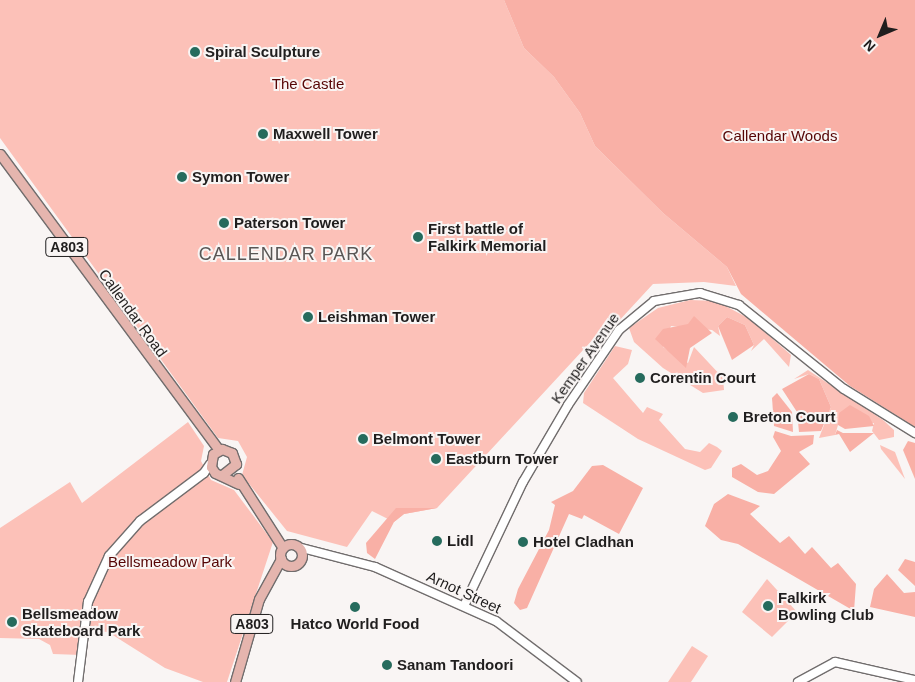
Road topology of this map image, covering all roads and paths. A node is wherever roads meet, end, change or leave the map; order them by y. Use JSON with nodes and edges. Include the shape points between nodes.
{"nodes":[{"id":1,"x":0,"y":154,"type":"edge"},
{"id":2,"x":915,"y":433,"type":"edge"},
{"id":3,"x":216,"y":452,"type":"junction"},
{"id":4,"x":210,"y":464,"type":"junction"},
{"id":5,"x":234,"y":468,"type":"junction"},
{"id":6,"x":204,"y":473,"type":"junction"},
{"id":7,"x":218,"y":474,"type":"junction"},
{"id":8,"x":239,"y":484,"type":"junction"},
{"id":9,"x":293,"y":548,"type":"junction"},
{"id":10,"x":283,"y":562,"type":"junction"},
{"id":11,"x":464,"y":606,"type":"junction"},
{"id":12,"x":915,"y":680,"type":"edge"},
{"id":13,"x":78,"y":682,"type":"edge"},
{"id":14,"x":235,"y":682,"type":"edge"},
{"id":15,"x":577,"y":682,"type":"edge"},
{"id":16,"x":798,"y":682,"type":"edge"}],
"edges":[{"from":1,"to":3,"type":"main road","name":"Callendar Road","number":"A803"},
{"from":2,"to":11,"type":"main road","name":"Kemper Avenue","via":[[844,389],[739,305],[700,293],[654,301],[619,330],[568,405],[523,482]]},
{"from":3,"to":4,"type":"main road"},
{"from":3,"to":5,"type":"main road","number":"A803","via":[[232,452]]},
{"from":4,"to":6,"type":"main road"},
{"from":4,"to":7,"type":"main road"},
{"from":5,"to":7,"type":"main road"},
{"from":5,"to":8,"type":"main road","number":"A803"},
{"from":6,"to":7,"type":"main road"},
{"from":6,"to":13,"type":"main road","via":[[129,531],[102,569],[84,617]]},
{"from":7,"to":8,"type":"main road","number":"A803"},
{"from":8,"to":9,"type":"main road","number":"A803","via":[[277,534]]},
{"from":9,"to":10,"type":"main road"},
{"from":9,"to":10,"type":"main road","number":"A803","via":[[298,564]]},
{"from":9,"to":11,"type":"main road","name":"Arnot Street","via":[[312,550],[396,575]]},
{"from":10,"to":14,"type":"main road","number":"A803","via":[[274,569],[259,599]]},
{"from":11,"to":15,"type":"main road","name":"Arnot Street","via":[[501,624]]},
{"from":12,"to":16,"type":"main road","via":[[835,662]]}]}
